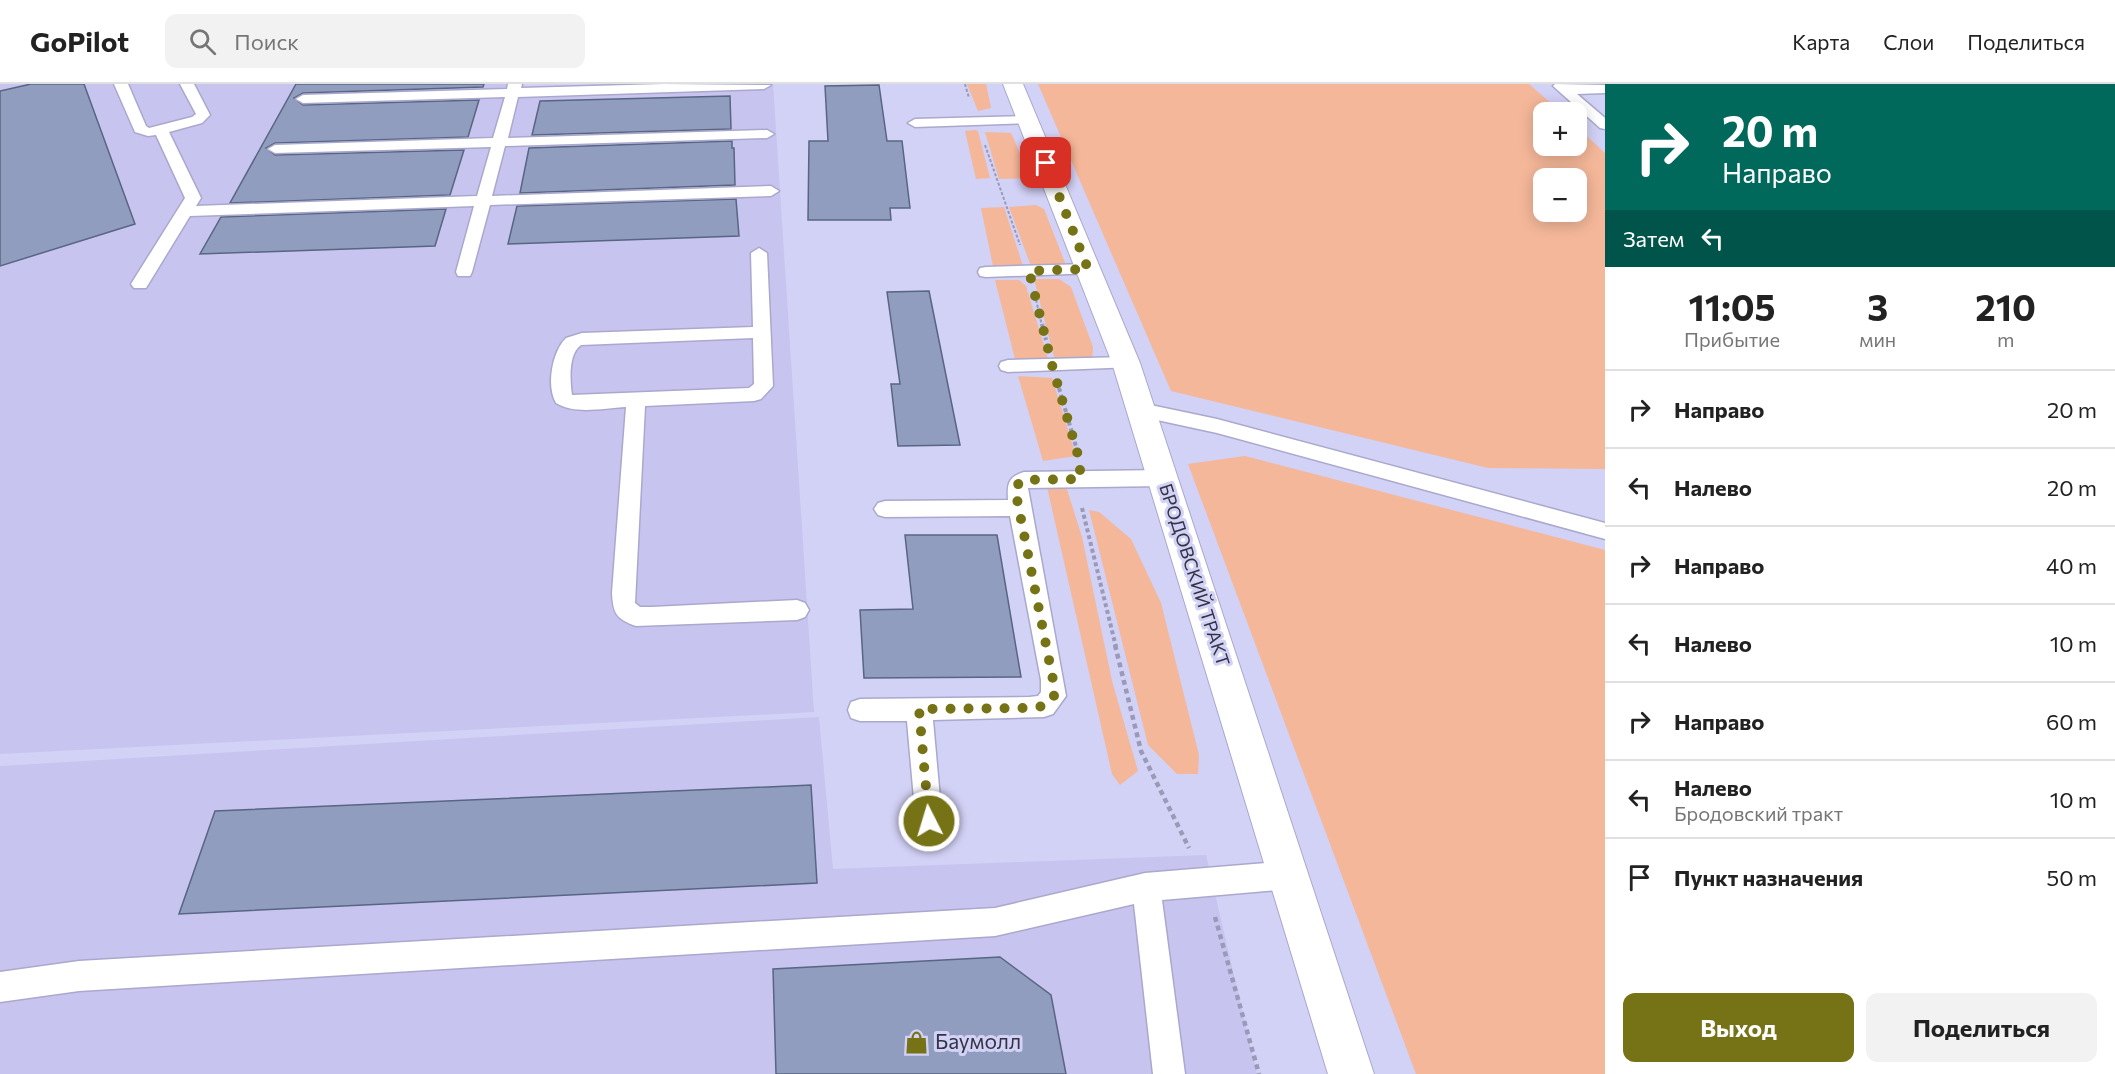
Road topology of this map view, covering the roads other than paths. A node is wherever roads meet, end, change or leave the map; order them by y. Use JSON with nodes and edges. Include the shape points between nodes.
{"nodes":[{"id":1,"x":121,"y":84,"type":"edge"},
{"id":2,"x":188,"y":84,"type":"edge"},
{"id":3,"x":1013,"y":84,"type":"edge"},
{"id":4,"x":764,"y":85,"type":"edge"},
{"id":5,"x":1561,"y":87,"type":"edge"},
{"id":6,"x":514,"y":88,"type":"edge"},
{"id":7,"x":1605,"y":89,"type":"edge"},
{"id":8,"x":303,"y":99,"type":"dead end"},
{"id":9,"x":1028,"y":120,"type":"junction"},
{"id":10,"x":915,"y":123,"type":"dead end"},
{"id":11,"x":1605,"y":125,"type":"edge"},
{"id":12,"x":161,"y":130,"type":"junction"},
{"id":13,"x":767,"y":134,"type":"dead end"},
{"id":14,"x":499,"y":142,"type":"junction"},
{"id":15,"x":275,"y":149,"type":"dead end"},
{"id":16,"x":771,"y":191,"type":"dead end"},
{"id":17,"x":483,"y":201,"type":"junction"},
{"id":18,"x":185,"y":211,"type":"junction"},
{"id":19,"x":759,"y":253,"type":"dead end"},
{"id":20,"x":1088,"y":269,"type":"junction"},
{"id":21,"x":464,"y":272,"type":"dead end"},
{"id":22,"x":986,"y":272,"type":"dead end"},
{"id":23,"x":140,"y":284,"type":"dead end"},
{"id":24,"x":763,"y":332,"type":"junction"},
{"id":25,"x":1126,"y":363,"type":"junction"},
{"id":26,"x":1008,"y":366,"type":"dead end"},
{"id":27,"x":636,"y":400,"type":"junction"},
{"id":28,"x":1141,"y":410,"type":"junction"},
{"id":29,"x":1163,"y":478,"type":"junction"},
{"id":30,"x":1018,"y":508,"type":"junction"},
{"id":31,"x":885,"y":509,"type":"dead end"},
{"id":32,"x":1605,"y":531,"type":"edge"},
{"id":33,"x":797,"y":610,"type":"dead end"},
{"id":34,"x":919,"y":709,"type":"junction"},
{"id":35,"x":860,"y":710,"type":"dead end"},
{"id":36,"x":929,"y":821,"type":"dead end"},
{"id":37,"x":1290,"y":875,"type":"junction"},
{"id":38,"x":1145,"y":888,"type":"junction"},
{"id":39,"x":0,"y":987,"type":"edge"},
{"id":40,"x":1168,"y":1074,"type":"edge"},
{"id":41,"x":1351,"y":1074,"type":"edge"}],
"edges":[{"from":1,"to":12,"type":"lane","via":[[140,129]]},
{"from":2,"to":12,"type":"lane","via":[[202,115]]},
{"from":3,"to":9,"type":"street","name":"БРОДОВСКИЙ ТРАКТ"},
{"from":4,"to":6,"type":"lane"},
{"from":5,"to":7,"type":"lane"},
{"from":5,"to":11,"type":"lane"},
{"from":6,"to":8,"type":"lane"},
{"from":6,"to":14,"type":"lane"},
{"from":9,"to":10,"type":"lane"},
{"from":9,"to":20,"type":"street","name":"БРОДОВСКИЙ ТРАКТ"},
{"from":12,"to":18,"type":"lane","via":[[193,198]]},
{"from":13,"to":14,"type":"lane"},
{"from":14,"to":15,"type":"lane"},
{"from":14,"to":17,"type":"lane"},
{"from":16,"to":17,"type":"lane"},
{"from":17,"to":18,"type":"lane"},
{"from":17,"to":21,"type":"lane"},
{"from":18,"to":23,"type":"lane"},
{"from":19,"to":24,"type":"lane"},
{"from":20,"to":22,"type":"lane"},
{"from":20,"to":25,"type":"street","name":"БРОДОВСКИЙ ТРАКТ"},
{"from":24,"to":27,"type":"lane","via":[[764,386],[754,394]]},
{"from":24,"to":27,"type":"lane","via":[[589,339],[569,344],[562,398],[578,403]]},
{"from":25,"to":26,"type":"lane"},
{"from":25,"to":28,"type":"street","name":"БРОДОВСКИЙ ТРАКТ"},
{"from":27,"to":33,"type":"lane","via":[[624,608],[636,616],[652,617]]},
{"from":28,"to":29,"type":"street","name":"БРОДОВСКИЙ ТРАКТ"},
{"from":28,"to":32,"type":"lane","via":[[1217,426]]},
{"from":29,"to":30,"type":"lane","via":[[1024,480],[1017,485]]},
{"from":29,"to":37,"type":"street","name":"БРОДОВСКИЙ ТРАКТ"},
{"from":30,"to":31,"type":"lane"},
{"from":30,"to":34,"type":"lane","via":[[1054,696],[1044,706],[1029,708]]},
{"from":34,"to":35,"type":"lane"},
{"from":34,"to":36,"type":"lane"},
{"from":37,"to":38,"type":"lane"},
{"from":37,"to":41,"type":"street","name":"БРОДОВСКИЙ ТРАКТ"},
{"from":38,"to":39,"type":"lane","via":[[995,922],[79,976]]},
{"from":38,"to":40,"type":"lane"}]}
